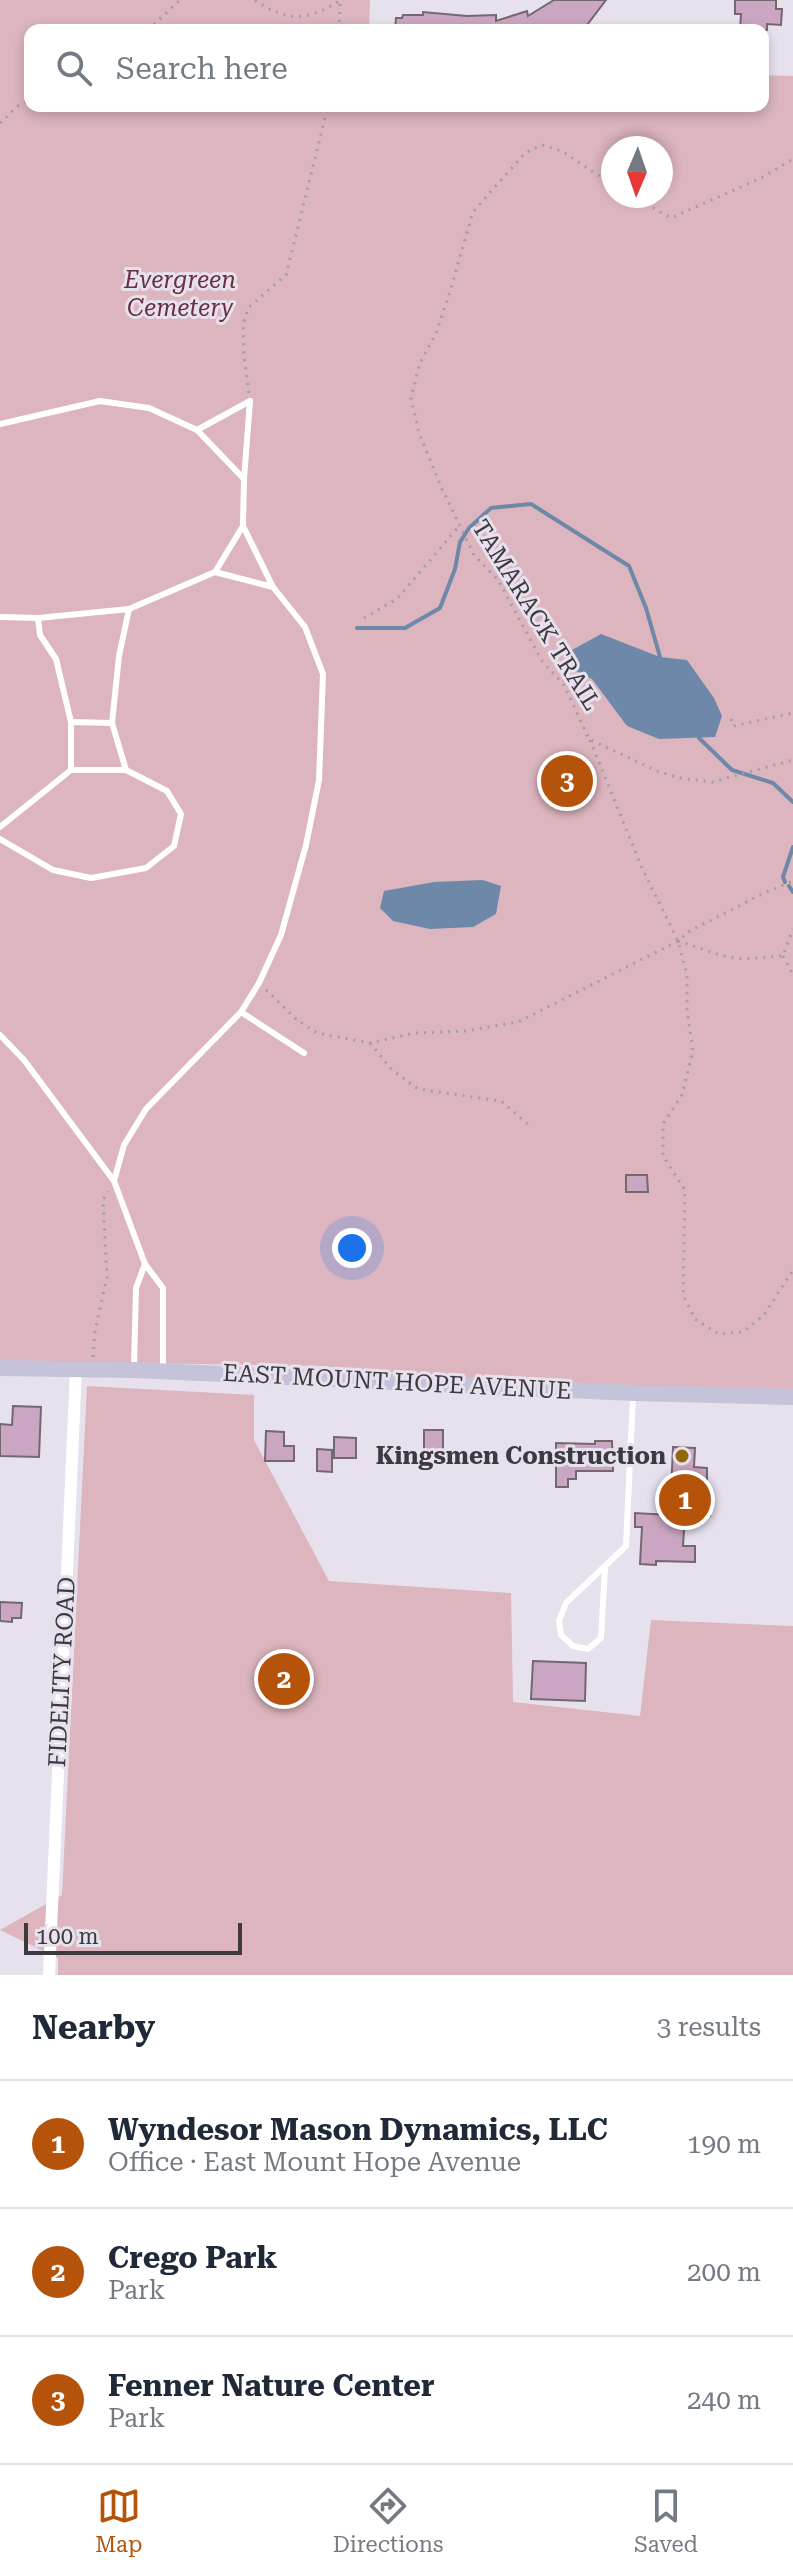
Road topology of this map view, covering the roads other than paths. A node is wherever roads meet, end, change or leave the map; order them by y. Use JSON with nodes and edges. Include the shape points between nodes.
{"nodes":[{"id":1,"x":0,"y":424,"type":"edge"},
{"id":2,"x":197,"y":430,"type":"junction"},
{"id":3,"x":244,"y":479,"type":"junction"},
{"id":4,"x":243,"y":526,"type":"junction"},
{"id":5,"x":215,"y":572,"type":"junction"},
{"id":6,"x":273,"y":587,"type":"junction"},
{"id":7,"x":129,"y":609,"type":"junction"},
{"id":8,"x":0,"y":617,"type":"edge"},
{"id":9,"x":38,"y":618,"type":"junction"},
{"id":10,"x":71,"y":722,"type":"junction"},
{"id":11,"x":112,"y":723,"type":"junction"},
{"id":12,"x":71,"y":770,"type":"junction"},
{"id":13,"x":126,"y":770,"type":"junction"},
{"id":14,"x":0,"y":827,"type":"edge"},
{"id":15,"x":0,"y":839,"type":"edge"},
{"id":16,"x":241,"y":1012,"type":"junction"},
{"id":17,"x":0,"y":1035,"type":"edge"},
{"id":18,"x":304,"y":1053,"type":"dead end"},
{"id":19,"x":114,"y":1181,"type":"junction"},
{"id":20,"x":145,"y":1264,"type":"junction"},
{"id":21,"x":0,"y":1368,"type":"edge"},
{"id":22,"x":76,"y":1369,"type":"junction"},
{"id":23,"x":134,"y":1370,"type":"junction"},
{"id":24,"x":163,"y":1371,"type":"junction"},
{"id":25,"x":634,"y":1393,"type":"junction"},
{"id":26,"x":793,"y":1397,"type":"edge"},
{"id":27,"x":605,"y":1568,"type":"junction"},
{"id":28,"x":49,"y":1975,"type":"edge"}],
"edges":[{"from":1,"to":2,"type":"lane","via":[[100,401],[149,408]]},
{"from":2,"to":3,"type":"lane"},
{"from":2,"to":3,"type":"lane","via":[[250,401]]},
{"from":3,"to":4,"type":"lane"},
{"from":4,"to":5,"type":"lane"},
{"from":4,"to":6,"type":"lane"},
{"from":5,"to":6,"type":"lane"},
{"from":5,"to":7,"type":"lane"},
{"from":6,"to":16,"type":"lane","via":[[305,627],[323,674],[319,780],[281,935]]},
{"from":7,"to":9,"type":"lane"},
{"from":7,"to":11,"type":"lane"},
{"from":8,"to":9,"type":"lane"},
{"from":9,"to":10,"type":"lane","via":[[40,635],[56,659]]},
{"from":10,"to":11,"type":"lane"},
{"from":10,"to":12,"type":"lane"},
{"from":11,"to":13,"type":"lane"},
{"from":12,"to":13,"type":"lane"},
{"from":12,"to":14,"type":"lane"},
{"from":13,"to":15,"type":"lane","via":[[167,791],[181,814],[174,846],[146,868],[91,878],[53,870]]},
{"from":16,"to":18,"type":"lane"},
{"from":16,"to":19,"type":"lane","via":[[146,1109],[124,1145]]},
{"from":17,"to":19,"type":"lane"},
{"from":19,"to":20,"type":"lane"},
{"from":20,"to":23,"type":"lane","via":[[136,1288]]},
{"from":20,"to":24,"type":"lane","via":[[163,1288]]},
{"from":21,"to":22,"type":"street","name":"EAST MOUNT HOPE AVENUE"},
{"from":22,"to":23,"type":"street","name":"EAST MOUNT HOPE AVENUE"},
{"from":22,"to":28,"type":"street","name":"FIDELITY ROAD"},
{"from":23,"to":24,"type":"street","name":"EAST MOUNT HOPE AVENUE"},
{"from":24,"to":25,"type":"street","name":"EAST MOUNT HOPE AVENUE"},
{"from":25,"to":26,"type":"street","name":"EAST MOUNT HOPE AVENUE"},
{"from":25,"to":27,"type":"lane","via":[[626,1546]]},
{"from":27,"to":27,"type":"lane","via":[[566,1603],[559,1621],[561,1635],[573,1646],[588,1649],[601,1638]]}]}
